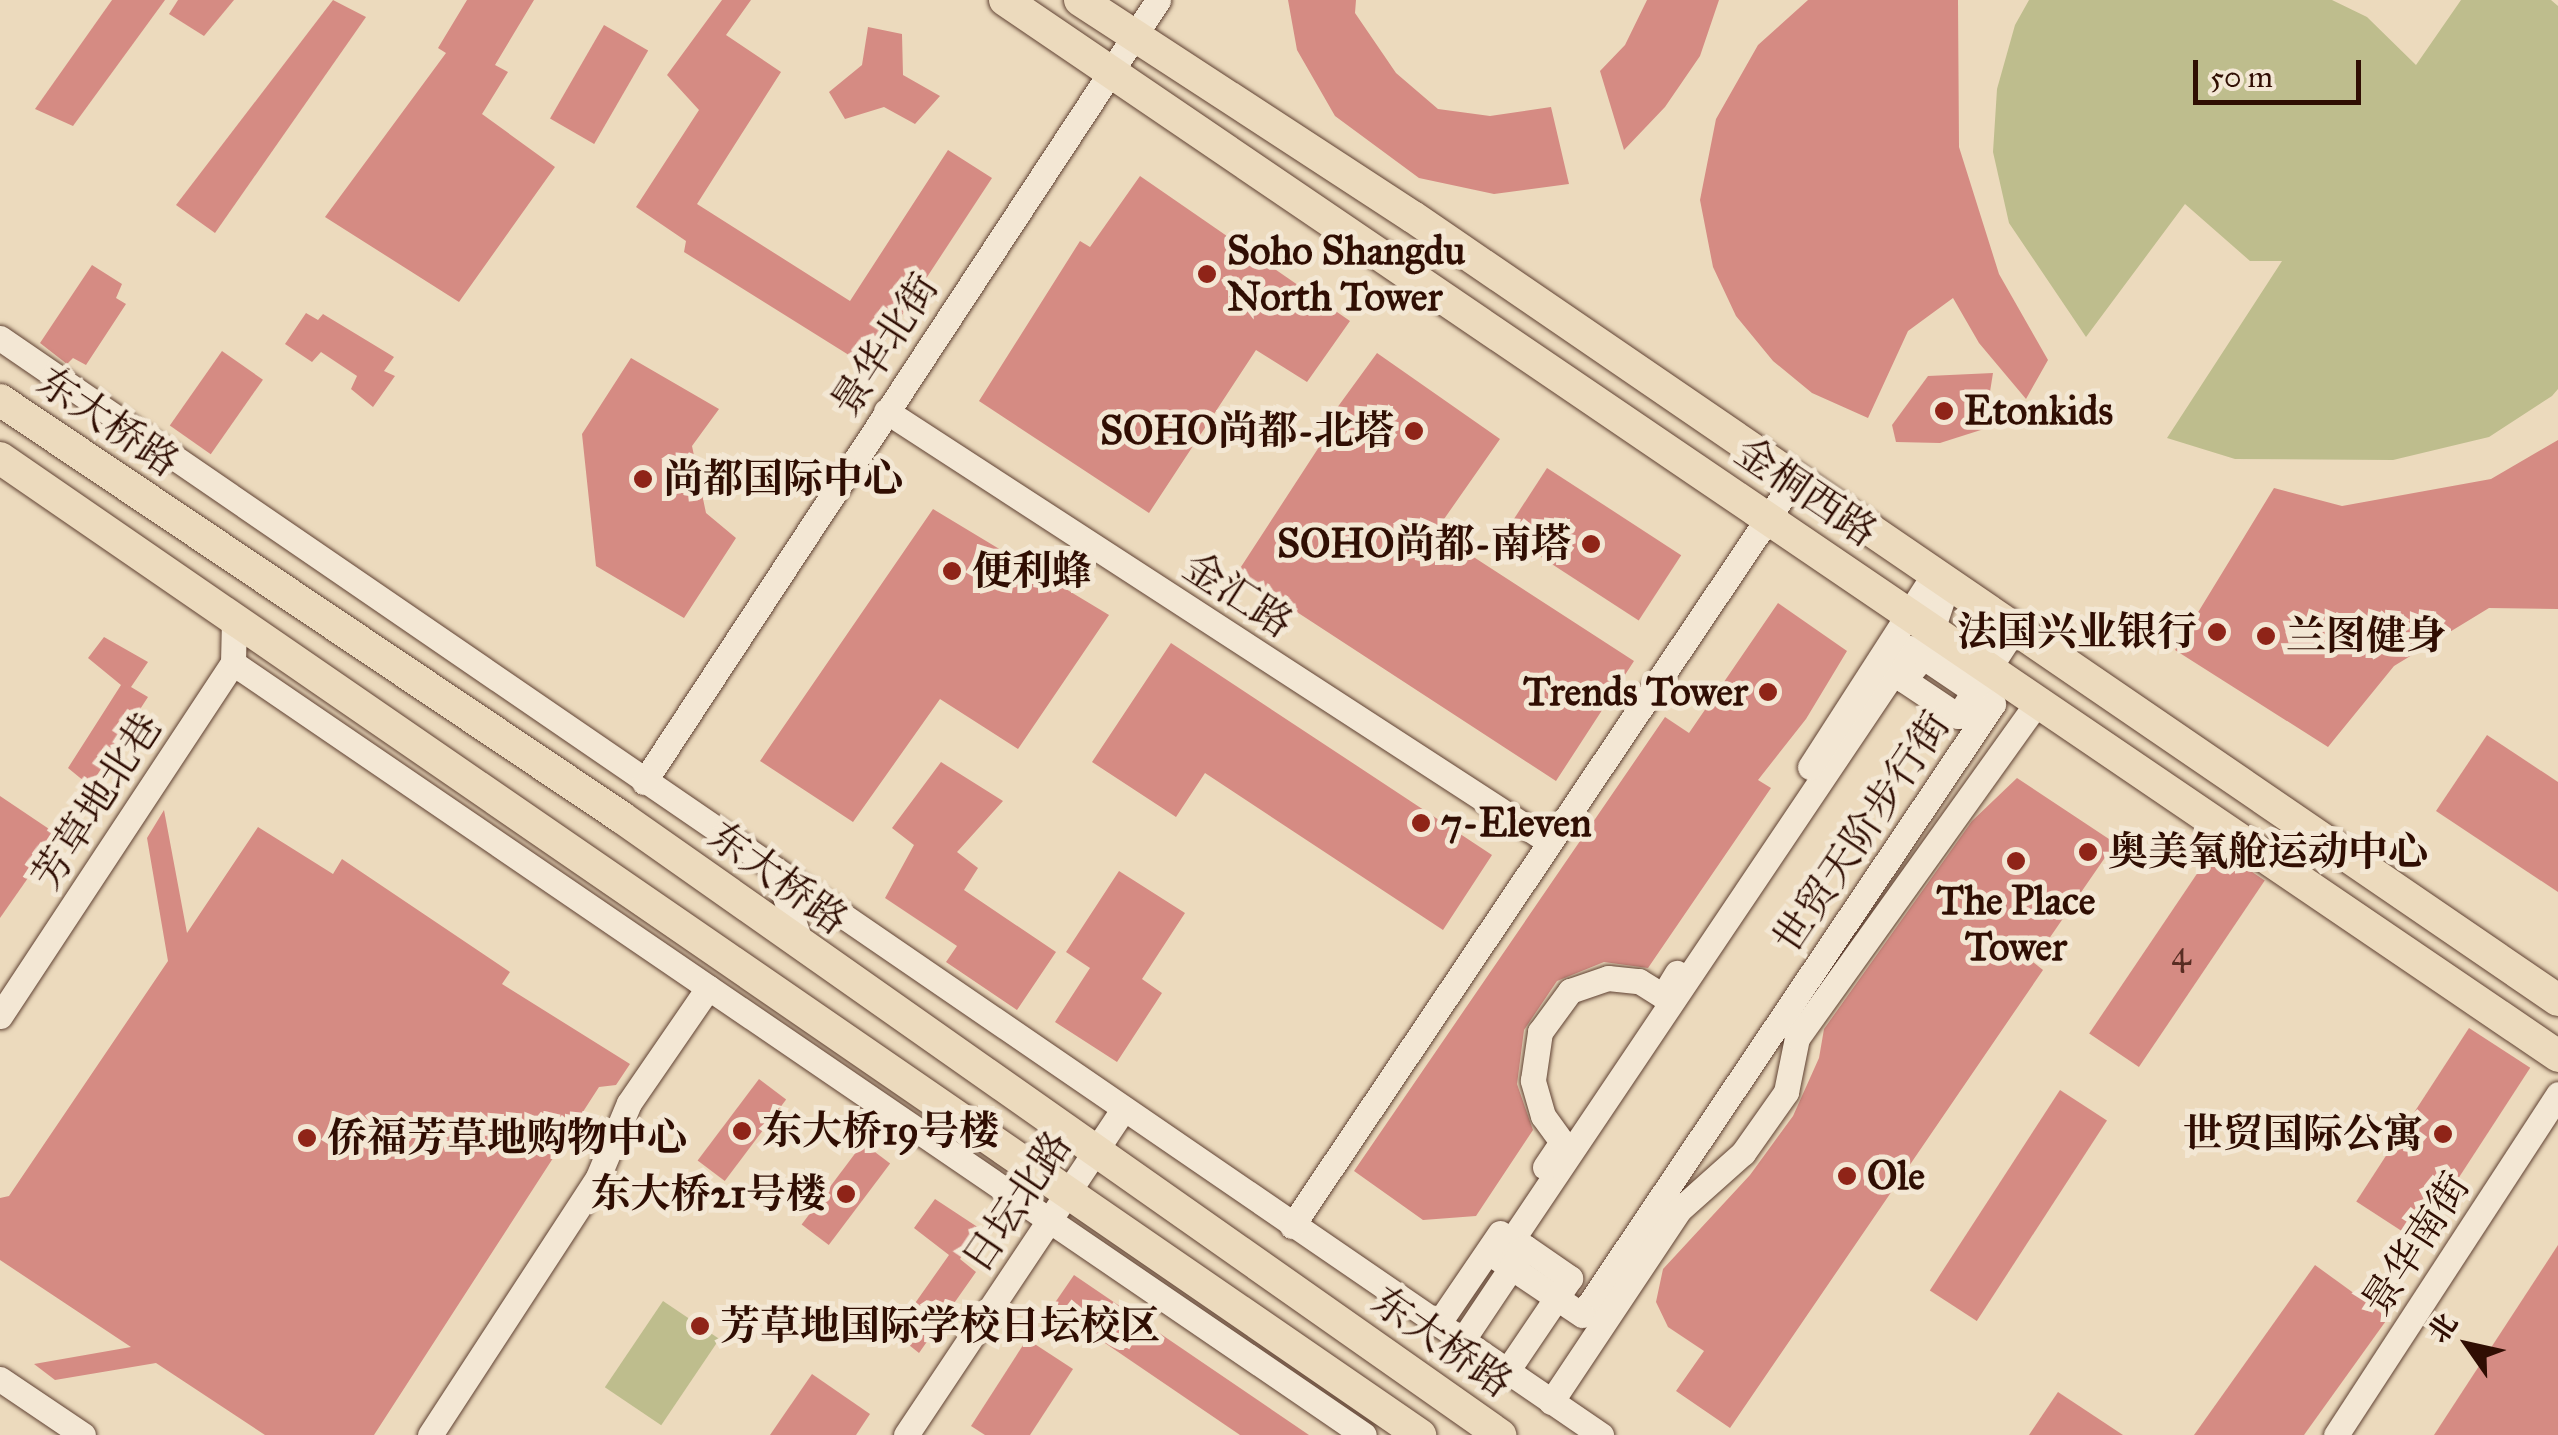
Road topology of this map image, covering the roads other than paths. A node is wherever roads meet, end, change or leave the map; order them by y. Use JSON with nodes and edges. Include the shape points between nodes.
{"nodes":[{"id":1,"x":1006,"y":0,"type":"edge"},
{"id":2,"x":1080,"y":0,"type":"edge"},
{"id":3,"x":1158,"y":0,"type":"edge"},
{"id":4,"x":1134,"y":35,"type":"junction"},
{"id":5,"x":1110,"y":70,"type":"junction"},
{"id":6,"x":0,"y":338,"type":"edge"},
{"id":7,"x":0,"y":400,"type":"edge"},
{"id":8,"x":886,"y":411,"type":"junction"},
{"id":9,"x":0,"y":458,"type":"edge"},
{"id":10,"x":1795,"y":478,"type":"junction"},
{"id":11,"x":1768,"y":518,"type":"junction"},
{"id":12,"x":1941,"y":578,"type":"junction"},
{"id":13,"x":234,"y":620,"type":"junction"},
{"id":14,"x":2015,"y":628,"type":"junction"},
{"id":15,"x":1921,"y":633,"type":"junction"},
{"id":16,"x":232,"y":663,"type":"junction"},
{"id":17,"x":1981,"y":679,"type":"junction"},
{"id":18,"x":2031,"y":711,"type":"dead end"},
{"id":19,"x":644,"y":782,"type":"junction"},
{"id":20,"x":1548,"y":841,"type":"junction"},
{"id":21,"x":777,"y":873,"type":"junction"},
{"id":22,"x":802,"y":947,"type":"junction"},
{"id":23,"x":8,"y":984,"type":"edge"},
{"id":24,"x":708,"y":988,"type":"junction"},
{"id":25,"x":2558,"y":1000,"type":"edge"},
{"id":26,"x":0,"y":1016,"type":"edge"},
{"id":27,"x":2558,"y":1056,"type":"edge"},
{"id":28,"x":2558,"y":1094,"type":"edge"},
{"id":29,"x":1123,"y":1110,"type":"junction"},
{"id":30,"x":1094,"y":1156,"type":"junction"},
{"id":31,"x":1058,"y":1209,"type":"junction"},
{"id":32,"x":1292,"y":1226,"type":"junction"},
{"id":33,"x":1511,"y":1267,"type":"junction"},
{"id":34,"x":1557,"y":1298,"type":"junction"},
{"id":35,"x":1438,"y":1324,"type":"junction"},
{"id":36,"x":1462,"y":1341,"type":"junction"},
{"id":37,"x":1507,"y":1371,"type":"junction"},
{"id":38,"x":0,"y":1378,"type":"edge"},
{"id":39,"x":1552,"y":1402,"type":"junction"},
{"id":40,"x":83,"y":1435,"type":"edge"},
{"id":41,"x":430,"y":1435,"type":"edge"},
{"id":42,"x":906,"y":1435,"type":"edge"},
{"id":43,"x":1364,"y":1435,"type":"edge"},
{"id":44,"x":1420,"y":1435,"type":"edge"},
{"id":45,"x":1500,"y":1435,"type":"edge"},
{"id":46,"x":1601,"y":1435,"type":"edge"},
{"id":47,"x":2336,"y":1435,"type":"edge"}],
"edges":[{"from":1,"to":5,"type":"main road","name":"金桐西路"},
{"from":2,"to":4,"type":"main road","name":"金桐西路"},
{"from":3,"to":4,"type":"street","name":"景华北街"},
{"from":4,"to":5,"type":"street","name":"景华北街"},
{"from":4,"to":10,"type":"main road","name":"金桐西路"},
{"from":5,"to":8,"type":"street","name":"景华北街"},
{"from":5,"to":11,"type":"main road","name":"金桐西路"},
{"from":6,"to":19,"type":"street"},
{"from":7,"to":22,"type":"main road","name":"东大桥路"},
{"from":8,"to":19,"type":"street","name":"景华北街"},
{"from":8,"to":20,"type":"street","name":"金汇路"},
{"from":9,"to":13,"type":"main road"},
{"from":10,"to":11,"type":"street"},
{"from":10,"to":12,"type":"main road","name":"金桐西路"},
{"from":11,"to":15,"type":"main road","name":"金桐西路"},
{"from":11,"to":20,"type":"street"},
{"from":12,"to":14,"type":"main road","name":"金桐西路"},
{"from":12,"to":15,"type":"street"},
{"from":13,"to":16,"type":"street"},
{"from":13,"to":31,"type":"main road"},
{"from":14,"to":17,"type":"street"},
{"from":14,"to":25,"type":"main road","name":"金桐西路"},
{"from":15,"to":17,"type":"main road","name":"金桐西路"},
{"from":15,"to":17,"type":"street","via":[[1904,680],[1958,716]]},
{"from":15,"to":33,"type":"street","name":"世贸天阶步行街","via":[[1499,1259]]},
{"from":15,"to":35,"type":"street","via":[[1663,996],[1639,981],[1608,978],[1570,991],[1540,1032],[1533,1080],[1543,1116],[1562,1142]]},
{"from":16,"to":23,"type":"street","name":"芳草地北巷"},
{"from":16,"to":24,"type":"street"},
{"from":17,"to":27,"type":"main road","name":"金桐西路"},
{"from":17,"to":34,"type":"street","name":"世贸天阶步行街","via":[[1993,704],[1582,1315]]},
{"from":18,"to":39,"type":"street","via":[[1797,1038],[1786,1092],[1744,1154],[1679,1210]]},
{"from":19,"to":21,"type":"street"},
{"from":20,"to":32,"type":"street"},
{"from":21,"to":22,"type":"street"},
{"from":21,"to":29,"type":"street"},
{"from":22,"to":30,"type":"main road","name":"东大桥路"},
{"from":23,"to":26,"type":"street","name":"芳草地北巷"},
{"from":24,"to":31,"type":"street"},
{"from":24,"to":41,"type":"street","via":[[629,1103],[598,1177]]},
{"from":28,"to":47,"type":"street","name":"景华南街"},
{"from":29,"to":30,"type":"street","name":"日坛北路"},
{"from":29,"to":32,"type":"street"},
{"from":30,"to":31,"type":"street","name":"日坛北路"},
{"from":30,"to":45,"type":"main road","name":"东大桥路"},
{"from":31,"to":42,"type":"street","name":"日坛北路"},
{"from":31,"to":43,"type":"street"},
{"from":31,"to":44,"type":"main road"},
{"from":32,"to":35,"type":"street"},
{"from":33,"to":34,"type":"street"},
{"from":33,"to":36,"type":"street"},
{"from":34,"to":37,"type":"street"},
{"from":35,"to":36,"type":"street"},
{"from":36,"to":37,"type":"street"},
{"from":37,"to":39,"type":"street"},
{"from":38,"to":40,"type":"street"},
{"from":39,"to":46,"type":"street"}]}
